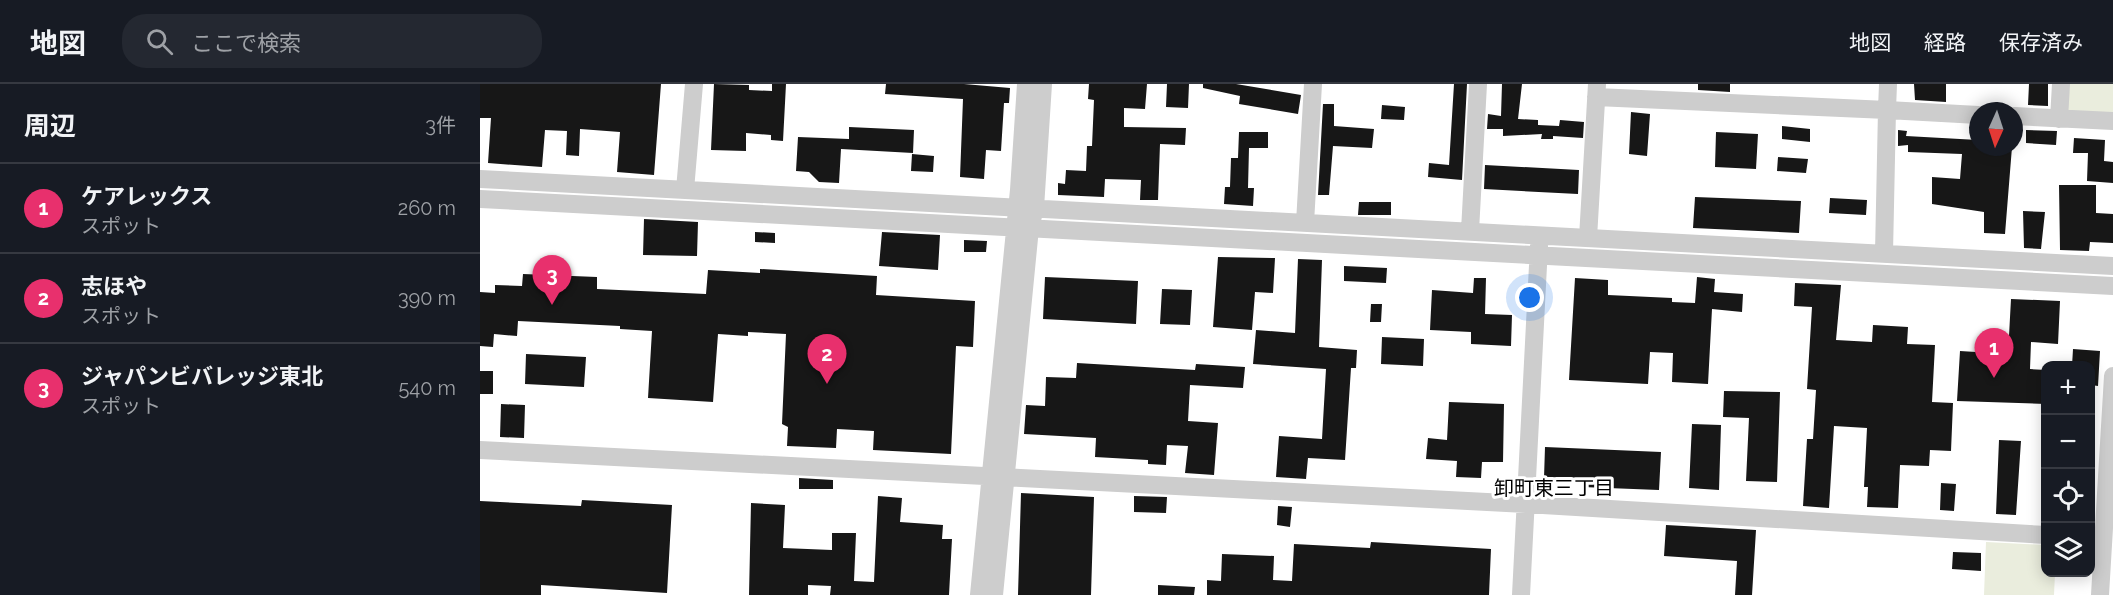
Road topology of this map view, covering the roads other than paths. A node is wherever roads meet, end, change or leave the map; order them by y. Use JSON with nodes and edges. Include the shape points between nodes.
{"nodes":[{"id":1,"x":694,"y":84,"type":"edge"},
{"id":2,"x":1026,"y":84,"type":"edge"},
{"id":3,"x":1043,"y":84,"type":"edge"},
{"id":4,"x":1313,"y":84,"type":"edge"},
{"id":5,"x":1478,"y":84,"type":"edge"},
{"id":6,"x":1888,"y":84,"type":"edge"},
{"id":7,"x":2061,"y":84,"type":"edge"},
{"id":8,"x":1597,"y":91,"type":"edge"},
{"id":9,"x":1887,"y":110,"type":"junction"},
{"id":10,"x":1969,"y":115,"type":"edge"},
{"id":11,"x":2023,"y":116,"type":"edge"},
{"id":12,"x":2059,"y":118,"type":"junction"},
{"id":13,"x":2113,"y":121,"type":"edge"},
{"id":14,"x":480,"y":178,"type":"edge"},
{"id":15,"x":685,"y":190,"type":"junction"},
{"id":16,"x":480,"y":199,"type":"edge"},
{"id":17,"x":1026,"y":208,"type":"junction"},
{"id":18,"x":1305,"y":222,"type":"junction"},
{"id":19,"x":1022,"y":228,"type":"junction"},
{"id":20,"x":1470,"y":231,"type":"junction"},
{"id":21,"x":1539,"y":235,"type":"junction"},
{"id":22,"x":1588,"y":238,"type":"junction"},
{"id":23,"x":1884,"y":254,"type":"junction"},
{"id":24,"x":1538,"y":256,"type":"junction"},
{"id":25,"x":2113,"y":266,"type":"edge"},
{"id":26,"x":2113,"y":286,"type":"edge"},
{"id":27,"x":2113,"y":376,"type":"edge"},
{"id":28,"x":480,"y":450,"type":"edge"},
{"id":29,"x":997,"y":478,"type":"junction"},
{"id":30,"x":1526,"y":504,"type":"junction"},
{"id":31,"x":2041,"y":535,"type":"edge"},
{"id":32,"x":2103,"y":539,"type":"edge"},
{"id":33,"x":979,"y":595,"type":"edge"},
{"id":34,"x":994,"y":595,"type":"edge"},
{"id":35,"x":1521,"y":595,"type":"edge"},
{"id":36,"x":2100,"y":595,"type":"edge"}],
"edges":[{"from":1,"to":15,"type":"street"},
{"from":2,"to":17,"type":"street"},
{"from":3,"to":17,"type":"street"},
{"from":4,"to":18,"type":"street"},
{"from":5,"to":20,"type":"street"},
{"from":6,"to":9,"type":"street"},
{"from":7,"to":12,"type":"street"},
{"from":8,"to":9,"type":"street"},
{"from":8,"to":22,"type":"street"},
{"from":9,"to":10,"type":"street"},
{"from":9,"to":23,"type":"street"},
{"from":11,"to":12,"type":"street"},
{"from":12,"to":13,"type":"street"},
{"from":14,"to":15,"type":"street"},
{"from":15,"to":17,"type":"street"},
{"from":16,"to":19,"type":"street"},
{"from":17,"to":18,"type":"street"},
{"from":17,"to":19,"type":"street"},
{"from":18,"to":20,"type":"street"},
{"from":19,"to":24,"type":"street"},
{"from":19,"to":29,"type":"street"},
{"from":20,"to":21,"type":"street"},
{"from":21,"to":22,"type":"street"},
{"from":21,"to":24,"type":"street"},
{"from":22,"to":23,"type":"street"},
{"from":23,"to":25,"type":"street"},
{"from":24,"to":26,"type":"street"},
{"from":24,"to":30,"type":"street"},
{"from":27,"to":32,"type":"street"},
{"from":28,"to":29,"type":"street"},
{"from":29,"to":30,"type":"street"},
{"from":29,"to":33,"type":"street"},
{"from":29,"to":34,"type":"street"},
{"from":30,"to":31,"type":"street"},
{"from":30,"to":35,"type":"street"},
{"from":32,"to":36,"type":"street"}]}
